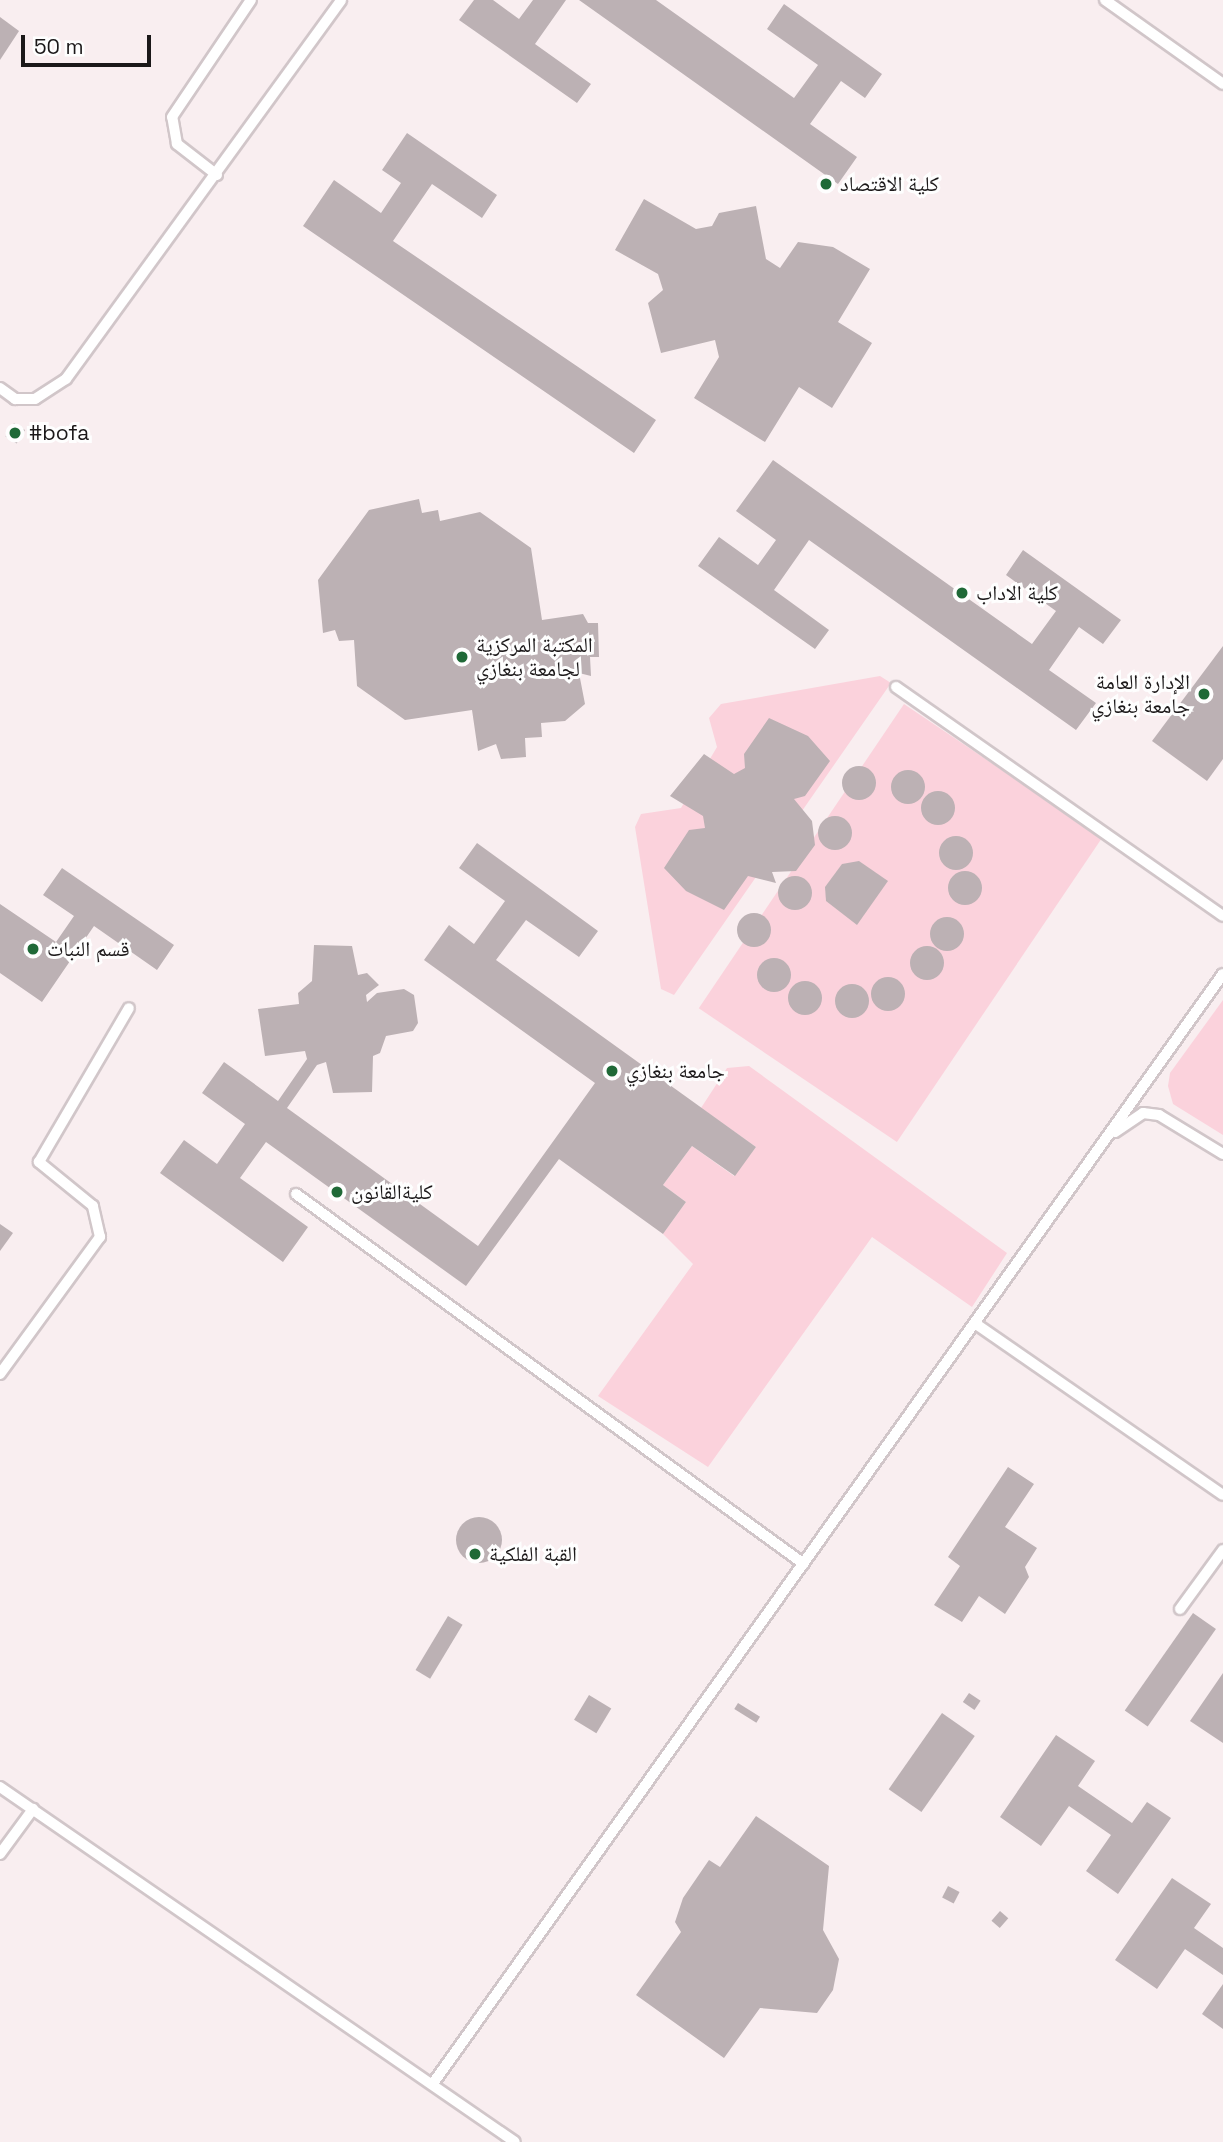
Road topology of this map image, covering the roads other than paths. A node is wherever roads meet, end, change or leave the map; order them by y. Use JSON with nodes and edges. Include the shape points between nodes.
{"nodes":[{"id":1,"x":251,"y":0,"type":"edge"},
{"id":2,"x":341,"y":0,"type":"edge"},
{"id":3,"x":1105,"y":0,"type":"edge"},
{"id":4,"x":1223,"y":84,"type":"edge"},
{"id":5,"x":217,"y":176,"type":"junction"},
{"id":6,"x":0,"y":388,"type":"edge"},
{"id":7,"x":896,"y":687,"type":"dead end"},
{"id":8,"x":1223,"y":916,"type":"edge"},
{"id":9,"x":1223,"y":974,"type":"edge"},
{"id":10,"x":129,"y":1008,"type":"dead end"},
{"id":11,"x":1106,"y":1140,"type":"junction"},
{"id":12,"x":1223,"y":1154,"type":"edge"},
{"id":13,"x":296,"y":1194,"type":"dead end"},
{"id":14,"x":976,"y":1324,"type":"junction"},
{"id":15,"x":0,"y":1374,"type":"edge"},
{"id":16,"x":1223,"y":1495,"type":"edge"},
{"id":17,"x":1223,"y":1550,"type":"edge"},
{"id":18,"x":804,"y":1564,"type":"junction"},
{"id":19,"x":1180,"y":1609,"type":"dead end"},
{"id":20,"x":0,"y":1787,"type":"edge"},
{"id":21,"x":33,"y":1809,"type":"junction"},
{"id":22,"x":0,"y":1854,"type":"edge"},
{"id":23,"x":434,"y":2082,"type":"junction"},
{"id":24,"x":515,"y":2142,"type":"edge"}],
"edges":[{"from":1,"to":5,"type":"lane","via":[[173,117],[177,144]]},
{"from":2,"to":5,"type":"lane"},
{"from":3,"to":4,"type":"lane"},
{"from":5,"to":6,"type":"lane","via":[[66,379],[35,399],[15,398]]},
{"from":7,"to":8,"type":"lane"},
{"from":9,"to":11,"type":"lane"},
{"from":10,"to":15,"type":"lane","via":[[38,1162],[93,1206],[100,1237]]},
{"from":11,"to":12,"type":"lane","via":[[1143,1113],[1160,1115]]},
{"from":11,"to":14,"type":"lane"},
{"from":13,"to":18,"type":"lane"},
{"from":14,"to":16,"type":"lane"},
{"from":14,"to":18,"type":"lane"},
{"from":17,"to":19,"type":"lane"},
{"from":18,"to":23,"type":"lane"},
{"from":20,"to":21,"type":"lane"},
{"from":21,"to":22,"type":"lane"},
{"from":21,"to":23,"type":"lane"},
{"from":23,"to":24,"type":"lane"}]}
